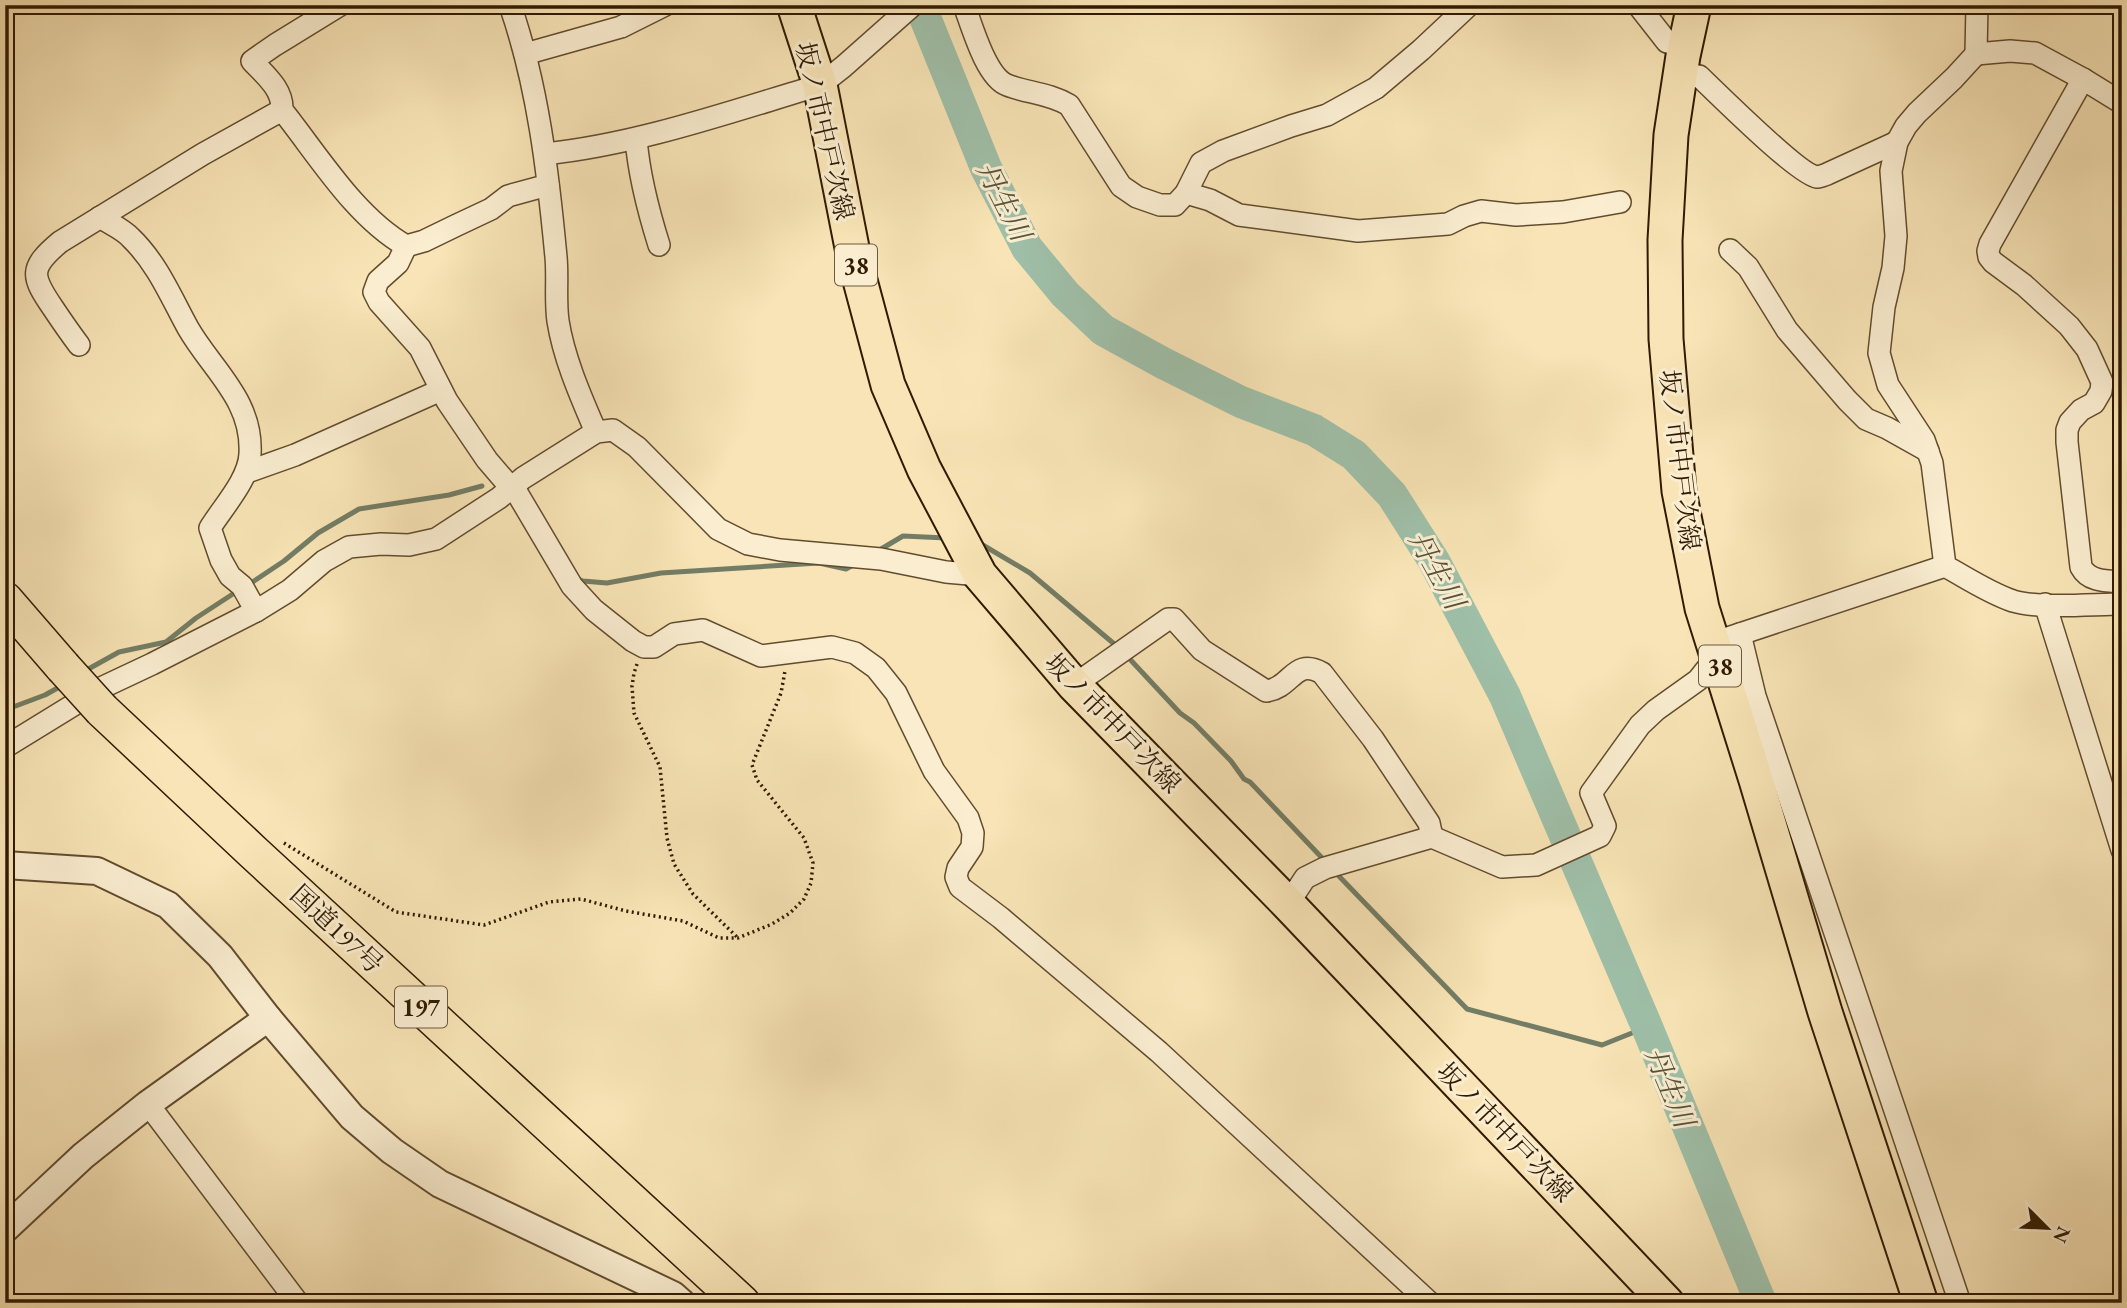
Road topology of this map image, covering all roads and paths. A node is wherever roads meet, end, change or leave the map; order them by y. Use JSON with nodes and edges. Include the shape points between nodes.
{"nodes":[{"id":1,"x":340,"y":5,"type":"edge"},
{"id":2,"x":510,"y":5,"type":"edge"},
{"id":3,"x":665,"y":5,"type":"edge"},
{"id":4,"x":794,"y":5,"type":"edge"},
{"id":5,"x":913,"y":5,"type":"edge"},
{"id":6,"x":964,"y":5,"type":"edge"},
{"id":7,"x":1469,"y":5,"type":"edge"},
{"id":8,"x":1638,"y":5,"type":"edge"},
{"id":9,"x":1694,"y":5,"type":"edge"},
{"id":10,"x":1977,"y":5,"type":"edge"},
{"id":11,"x":1667,"y":42,"type":"dead end"},
{"id":12,"x":525,"y":54,"type":"junction"},
{"id":13,"x":1976,"y":54,"type":"junction"},
{"id":14,"x":1699,"y":76,"type":"dead end"},
{"id":15,"x":2083,"y":79,"type":"junction"},
{"id":16,"x":820,"y":85,"type":"junction"},
{"id":17,"x":2122,"y":103,"type":"edge"},
{"id":18,"x":282,"y":110,"type":"junction"},
{"id":19,"x":636,"y":139,"type":"junction"},
{"id":20,"x":1897,"y":142,"type":"junction"},
{"id":21,"x":545,"y":154,"type":"junction"},
{"id":22,"x":548,"y":185,"type":"junction"},
{"id":23,"x":1186,"y":193,"type":"junction"},
{"id":24,"x":1620,"y":202,"type":"dead end"},
{"id":25,"x":100,"y":217,"type":"junction"},
{"id":26,"x":659,"y":245,"type":"dead end"},
{"id":27,"x":406,"y":246,"type":"junction"},
{"id":28,"x":1730,"y":250,"type":"dead end"},
{"id":29,"x":79,"y":345,"type":"dead end"},
{"id":30,"x":441,"y":390,"type":"junction"},
{"id":31,"x":596,"y":432,"type":"junction"},
{"id":32,"x":1928,"y":451,"type":"junction"},
{"id":33,"x":247,"y":472,"type":"junction"},
{"id":34,"x":512,"y":487,"type":"junction"},
{"id":35,"x":973,"y":563,"type":"junction"},
{"id":36,"x":1945,"y":566,"type":"junction"},
{"id":37,"x":2122,"y":582,"type":"edge"},
{"id":38,"x":5,"y":600,"type":"edge"},
{"id":39,"x":2045,"y":604,"type":"junction"},
{"id":40,"x":2122,"y":604,"type":"edge"},
{"id":41,"x":255,"y":608,"type":"junction"},
{"id":42,"x":1723,"y":644,"type":"junction"},
{"id":43,"x":644,"y":647,"type":"junction"},
{"id":44,"x":801,"y":651,"type":"junction"},
{"id":45,"x":1074,"y":685,"type":"junction"},
{"id":46,"x":5,"y":747,"type":"edge"},
{"id":47,"x":1432,"y":837,"type":"junction"},
{"id":48,"x":284,"y":844,"type":"dead end"},
{"id":49,"x":2122,"y":850,"type":"edge"},
{"id":50,"x":5,"y":865,"type":"edge"},
{"id":51,"x":1288,"y":904,"type":"junction"},
{"id":52,"x":738,"y":938,"type":"junction"},
{"id":53,"x":268,"y":1018,"type":"junction"},
{"id":54,"x":148,"y":1104,"type":"junction"},
{"id":55,"x":5,"y":1229,"type":"edge"},
{"id":56,"x":298,"y":1303,"type":"edge"},
{"id":57,"x":682,"y":1303,"type":"edge"},
{"id":58,"x":742,"y":1303,"type":"edge"},
{"id":59,"x":1430,"y":1303,"type":"edge"},
{"id":60,"x":1667,"y":1303,"type":"edge"},
{"id":61,"x":1921,"y":1303,"type":"edge"},
{"id":62,"x":1960,"y":1303,"type":"edge"}],
"edges":[{"from":1,"to":18,"type":"street","via":[[252,61],[279,91]]},
{"from":2,"to":12,"type":"street"},
{"from":3,"to":12,"type":"street","via":[[621,27]]},
{"from":4,"to":16,"type":"main road","name":"坂ノ市中戸次線","number":"38"},
{"from":5,"to":16,"type":"street"},
{"from":6,"to":23,"type":"street","via":[[995,77],[1005,85],[1069,105],[1121,186],[1160,205],[1175,205]]},
{"from":7,"to":23,"type":"street","via":[[1376,88],[1327,115],[1201,163]]},
{"from":8,"to":11,"type":"street"},
{"from":9,"to":42,"type":"main road","name":"坂ノ市中戸次線","number":"38","via":[[1671,135],[1666,339],[1679,491],[1702,608]]},
{"from":10,"to":13,"type":"street"},
{"from":12,"to":21,"type":"street"},
{"from":13,"to":15,"type":"street","via":[[2035,53]]},
{"from":13,"to":20,"type":"street","via":[[1917,113]]},
{"from":14,"to":20,"type":"street","via":[[1794,163],[1817,177]]},
{"from":15,"to":17,"type":"street"},
{"from":15,"to":37,"type":"street","via":[[1987,251],[1993,262],[2069,326],[2087,349],[2102,382],[2094,402],[2070,422],[2067,442],[2081,567],[2090,577]]},
{"from":16,"to":19,"type":"street"},
{"from":16,"to":35,"type":"main road","name":"坂ノ市中戸次線","number":"38","via":[[854,258],[888,386]]},
{"from":18,"to":25,"type":"street"},
{"from":18,"to":27,"type":"street","via":[[343,189]]},
{"from":19,"to":21,"type":"street"},
{"from":19,"to":26,"type":"street","via":[[648,211]]},
{"from":20,"to":32,"type":"street","via":[[1891,171],[1896,236],[1879,353],[1888,385]]},
{"from":21,"to":22,"type":"street"},
{"from":22,"to":27,"type":"street","via":[[508,197],[446,231]]},
{"from":22,"to":31,"type":"street","via":[[558,321]]},
{"from":23,"to":24,"type":"street","via":[[1239,215],[1358,231],[1448,224],[1481,211],[1552,213]]},
{"from":25,"to":29,"type":"street","via":[[60,242],[37,270],[37,285]]},
{"from":25,"to":33,"type":"street","via":[[130,236],[161,275],[189,331],[232,388],[249,426]]},
{"from":27,"to":30,"type":"street","via":[[398,263],[377,281],[374,292],[419,348]]},
{"from":28,"to":32,"type":"street","via":[[1748,267],[1787,330],[1866,419]]},
{"from":30,"to":33,"type":"street"},
{"from":30,"to":34,"type":"street"},
{"from":31,"to":34,"type":"street"},
{"from":31,"to":35,"type":"street","via":[[613,430],[637,447],[718,529],[748,544],[946,572]]},
{"from":32,"to":36,"type":"street"},
{"from":33,"to":41,"type":"street","via":[[210,528],[221,560]]},
{"from":34,"to":41,"type":"street","via":[[436,539],[409,545],[349,547],[290,590]]},
{"from":34,"to":43,"type":"street","via":[[572,586],[594,610]]},
{"from":35,"to":45,"type":"main road","name":"坂ノ市中戸次線","number":"38"},
{"from":36,"to":39,"type":"street","via":[[2015,602]]},
{"from":36,"to":42,"type":"street"},
{"from":38,"to":58,"type":"highway","name":"国道197号","number":"197","bridge":true,"via":[[102,710]]},
{"from":39,"to":40,"type":"street"},
{"from":39,"to":49,"type":"street"},
{"from":41,"to":46,"type":"street","via":[[101,688]]},
{"from":42,"to":47,"type":"street","via":[[1698,680],[1640,725],[1598,782],[1591,793],[1605,826],[1600,836],[1535,865],[1502,867]]},
{"from":42,"to":61,"type":"main road","name":"坂ノ市中戸次線","number":"38","via":[[1756,780],[1825,1012]]},
{"from":42,"to":62,"type":"street","via":[[1755,696]]},
{"from":43,"to":44,"type":"street","via":[[654,647],[674,634],[703,630],[761,656]]},
{"from":43,"to":52,"type":"path","via":[[632,686],[634,713],[660,767],[674,864],[693,894]]},
{"from":44,"to":52,"type":"path","via":[[785,668],[781,693],[752,765],[757,780],[804,838],[813,863],[811,883],[790,913]]},
{"from":44,"to":59,"type":"street","via":[[832,647],[855,653],[876,668],[896,693],[934,771],[974,833],[972,847],[958,868],[960,887],[1159,1052]]},
{"from":45,"to":47,"type":"street","via":[[1168,619],[1174,619],[1202,650],[1266,691],[1275,690],[1303,667],[1312,667],[1322,673],[1373,739],[1429,822]]},
{"from":45,"to":51,"type":"main road","name":"坂ノ市中戸次線","number":"38"},
{"from":47,"to":51,"type":"street","via":[[1325,868],[1305,878]]},
{"from":48,"to":52,"type":"path","via":[[396,912],[484,925],[549,902],[580,899],[683,921],[719,938]]},
{"from":50,"to":53,"type":"street","via":[[97,871],[168,905],[220,956]]},
{"from":51,"to":60,"type":"main road","name":"坂ノ市中戸次線","number":"38"},
{"from":53,"to":54,"type":"street"},
{"from":53,"to":57,"type":"street","via":[[352,1117],[392,1152],[440,1184]]},
{"from":54,"to":55,"type":"street","via":[[83,1156]]},
{"from":54,"to":56,"type":"street"}]}
